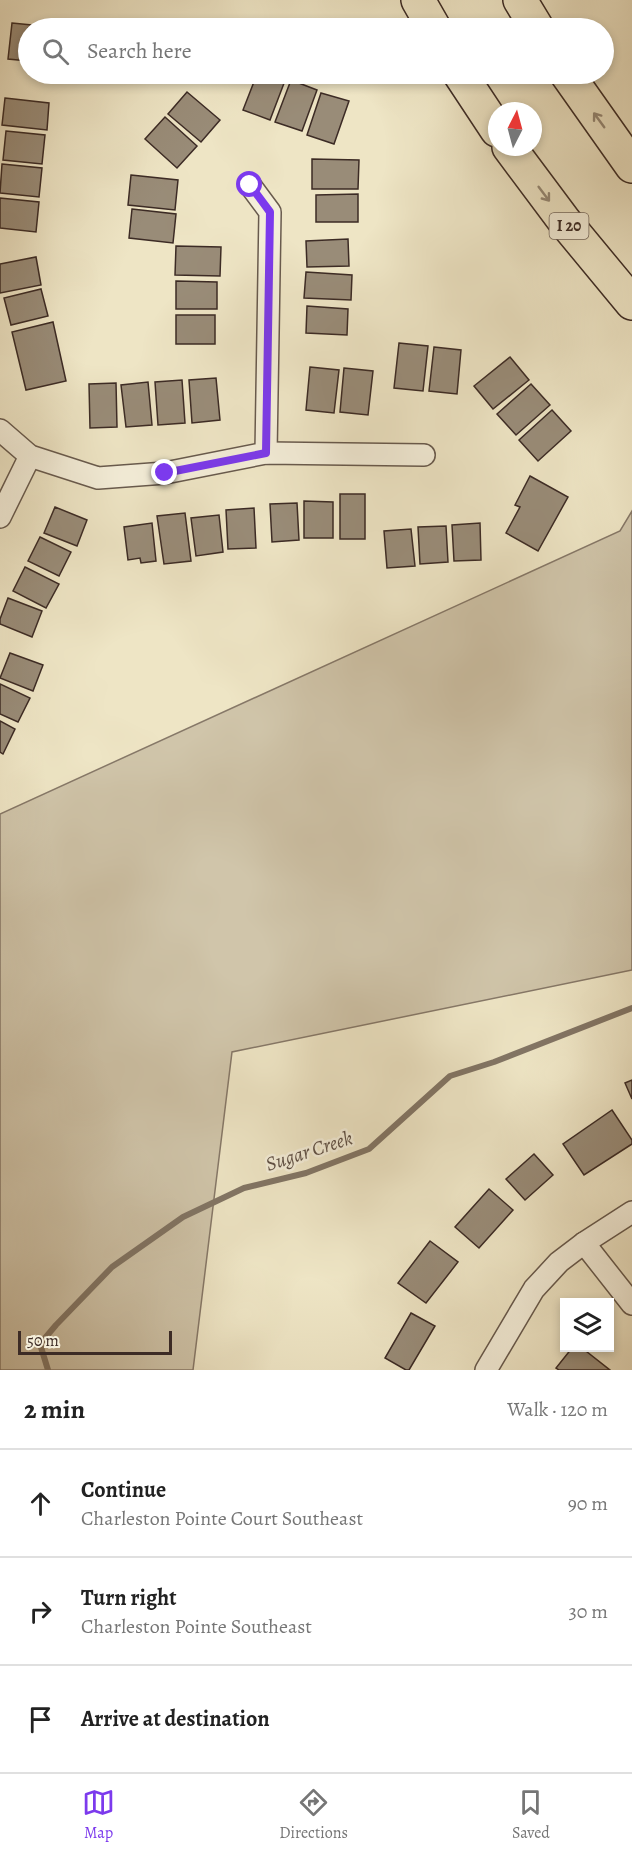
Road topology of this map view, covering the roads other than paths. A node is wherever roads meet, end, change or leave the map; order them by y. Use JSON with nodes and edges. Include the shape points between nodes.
{"nodes":[{"id":1,"x":418,"y":0,"type":"edge"},
{"id":2,"x":520,"y":0,"type":"edge"},
{"id":3,"x":428,"y":18,"type":"edge"},
{"id":4,"x":531,"y":18,"type":"edge"},
{"id":5,"x":467,"y":84,"type":"edge"},
{"id":6,"x":574,"y":84,"type":"edge"},
{"id":7,"x":488,"y":116,"type":"edge"},
{"id":8,"x":516,"y":156,"type":"edge"},
{"id":9,"x":632,"y":166,"type":"edge"},
{"id":10,"x":250,"y":185,"type":"dead end"},
{"id":11,"x":632,"y":303,"type":"edge"},
{"id":12,"x":0,"y":430,"type":"edge"},
{"id":13,"x":266,"y":453,"type":"junction"},
{"id":14,"x":424,"y":454,"type":"dead end"},
{"id":15,"x":30,"y":456,"type":"junction"},
{"id":16,"x":0,"y":517,"type":"edge"},
{"id":17,"x":632,"y":1212,"type":"edge"},
{"id":18,"x":584,"y":1243,"type":"junction"},
{"id":19,"x":632,"y":1304,"type":"edge"},
{"id":20,"x":486,"y":1370,"type":"edge"}],
"edges":[{"from":1,"to":3,"type":"highway"},
{"from":2,"to":4,"type":"highway"},
{"from":5,"to":7,"type":"highway"},
{"from":9,"to":6,"type":"highway","one_way":true},
{"from":8,"to":11,"type":"highway","number":"I 20","one_way":true},
{"from":10,"to":13,"type":"street","via":[[270,212]]},
{"from":12,"to":15,"type":"street"},
{"from":13,"to":14,"type":"street"},
{"from":13,"to":15,"type":"street","via":[[165,473],[98,478]]},
{"from":15,"to":16,"type":"street"},
{"from":17,"to":18,"type":"street"},
{"from":18,"to":19,"type":"street"},
{"from":18,"to":20,"type":"street","via":[[534,1289]]}]}
